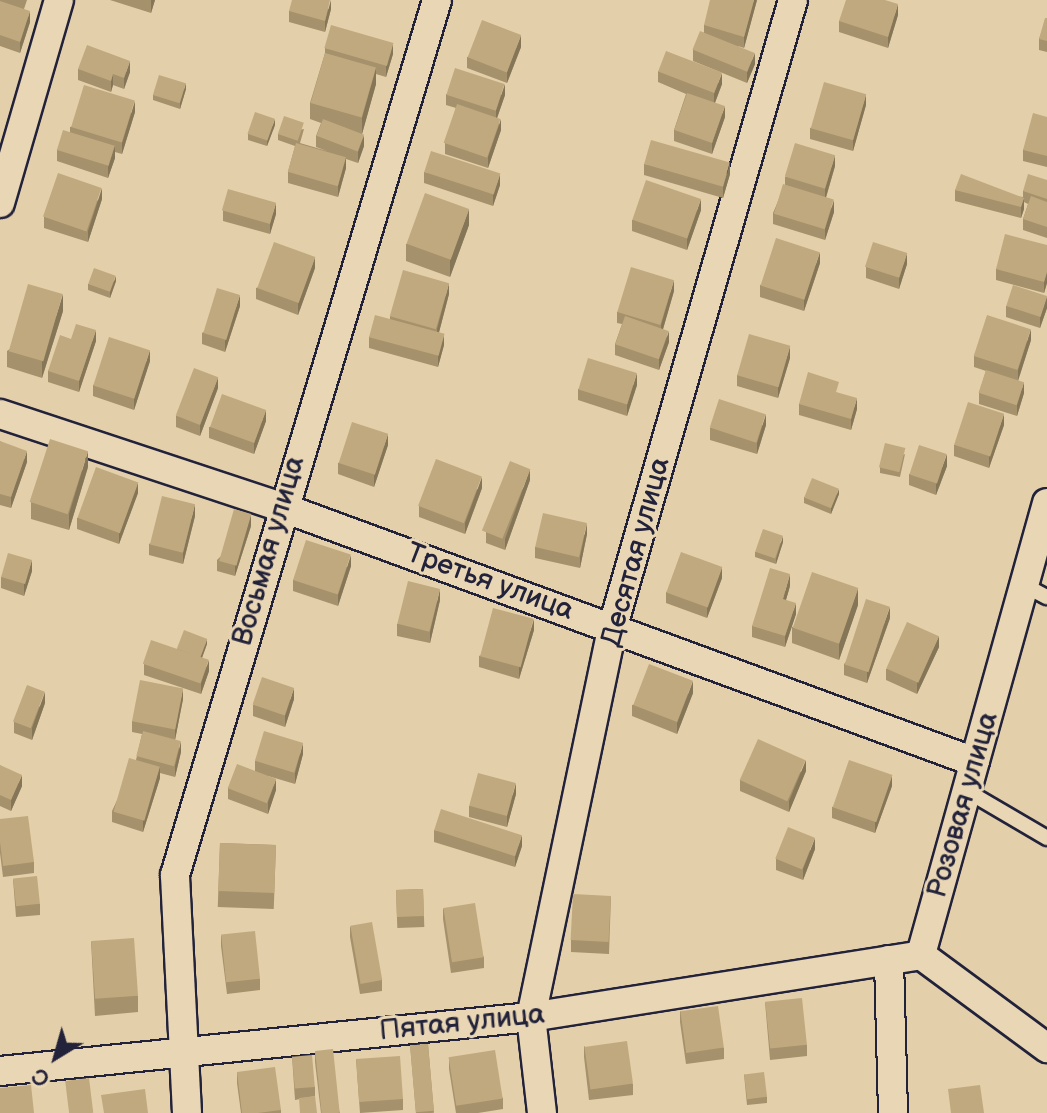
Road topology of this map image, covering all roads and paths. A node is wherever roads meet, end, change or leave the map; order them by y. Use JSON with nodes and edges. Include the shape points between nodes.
{"nodes":[{"id":1,"x":59,"y":0,"type":"edge"},
{"id":2,"x":437,"y":0,"type":"edge"},
{"id":3,"x":793,"y":0,"type":"edge"},
{"id":4,"x":0,"y":203,"type":"edge"},
{"id":5,"x":0,"y":414,"type":"edge"},
{"id":6,"x":1047,"y":503,"type":"edge"},
{"id":7,"x":281,"y":507,"type":"junction"},
{"id":8,"x":1036,"y":591,"type":"edge"},
{"id":9,"x":613,"y":626,"type":"junction"},
{"id":10,"x":975,"y":762,"type":"junction"},
{"id":11,"x":967,"y":791,"type":"junction"},
{"id":12,"x":1047,"y":838,"type":"edge"},
{"id":13,"x":921,"y":955,"type":"junction"},
{"id":14,"x":889,"y":960,"type":"junction"},
{"id":15,"x":531,"y":1017,"type":"junction"},
{"id":16,"x":1047,"y":1048,"type":"edge"},
{"id":17,"x":180,"y":1051,"type":"junction"},
{"id":18,"x":0,"y":1071,"type":"edge"},
{"id":19,"x":187,"y":1113,"type":"edge"},
{"id":20,"x":542,"y":1113,"type":"edge"},
{"id":21,"x":893,"y":1113,"type":"edge"}],
"edges":[{"from":1,"to":4,"type":"street"},
{"from":2,"to":7,"type":"street","name":"Восьмая улица"},
{"from":3,"to":9,"type":"street","name":"Десятая улица"},
{"from":5,"to":7,"type":"street","name":"Третья улица"},
{"from":6,"to":8,"type":"street","name":"Розовая улица"},
{"from":7,"to":9,"type":"street","name":"Третья улица"},
{"from":7,"to":17,"type":"street","name":"Восьмая улица","via":[[175,875]]},
{"from":8,"to":10,"type":"street","name":"Розовая улица"},
{"from":9,"to":10,"type":"street","name":"Третья улица"},
{"from":9,"to":15,"type":"street","name":"Десятая улица"},
{"from":10,"to":11,"type":"street","name":"Розовая улица"},
{"from":11,"to":12,"type":"lane"},
{"from":11,"to":13,"type":"street","name":"Розовая улица"},
{"from":13,"to":14,"type":"street","name":"Пятая улица"},
{"from":13,"to":16,"type":"street"},
{"from":14,"to":15,"type":"street","name":"Пятая улица"},
{"from":14,"to":21,"type":"street"},
{"from":15,"to":17,"type":"street","name":"Пятая улица"},
{"from":15,"to":20,"type":"street","name":"Десятая улица"},
{"from":17,"to":18,"type":"street","name":"Пятая улица"},
{"from":17,"to":19,"type":"street","name":"Восьмая улица"}]}
